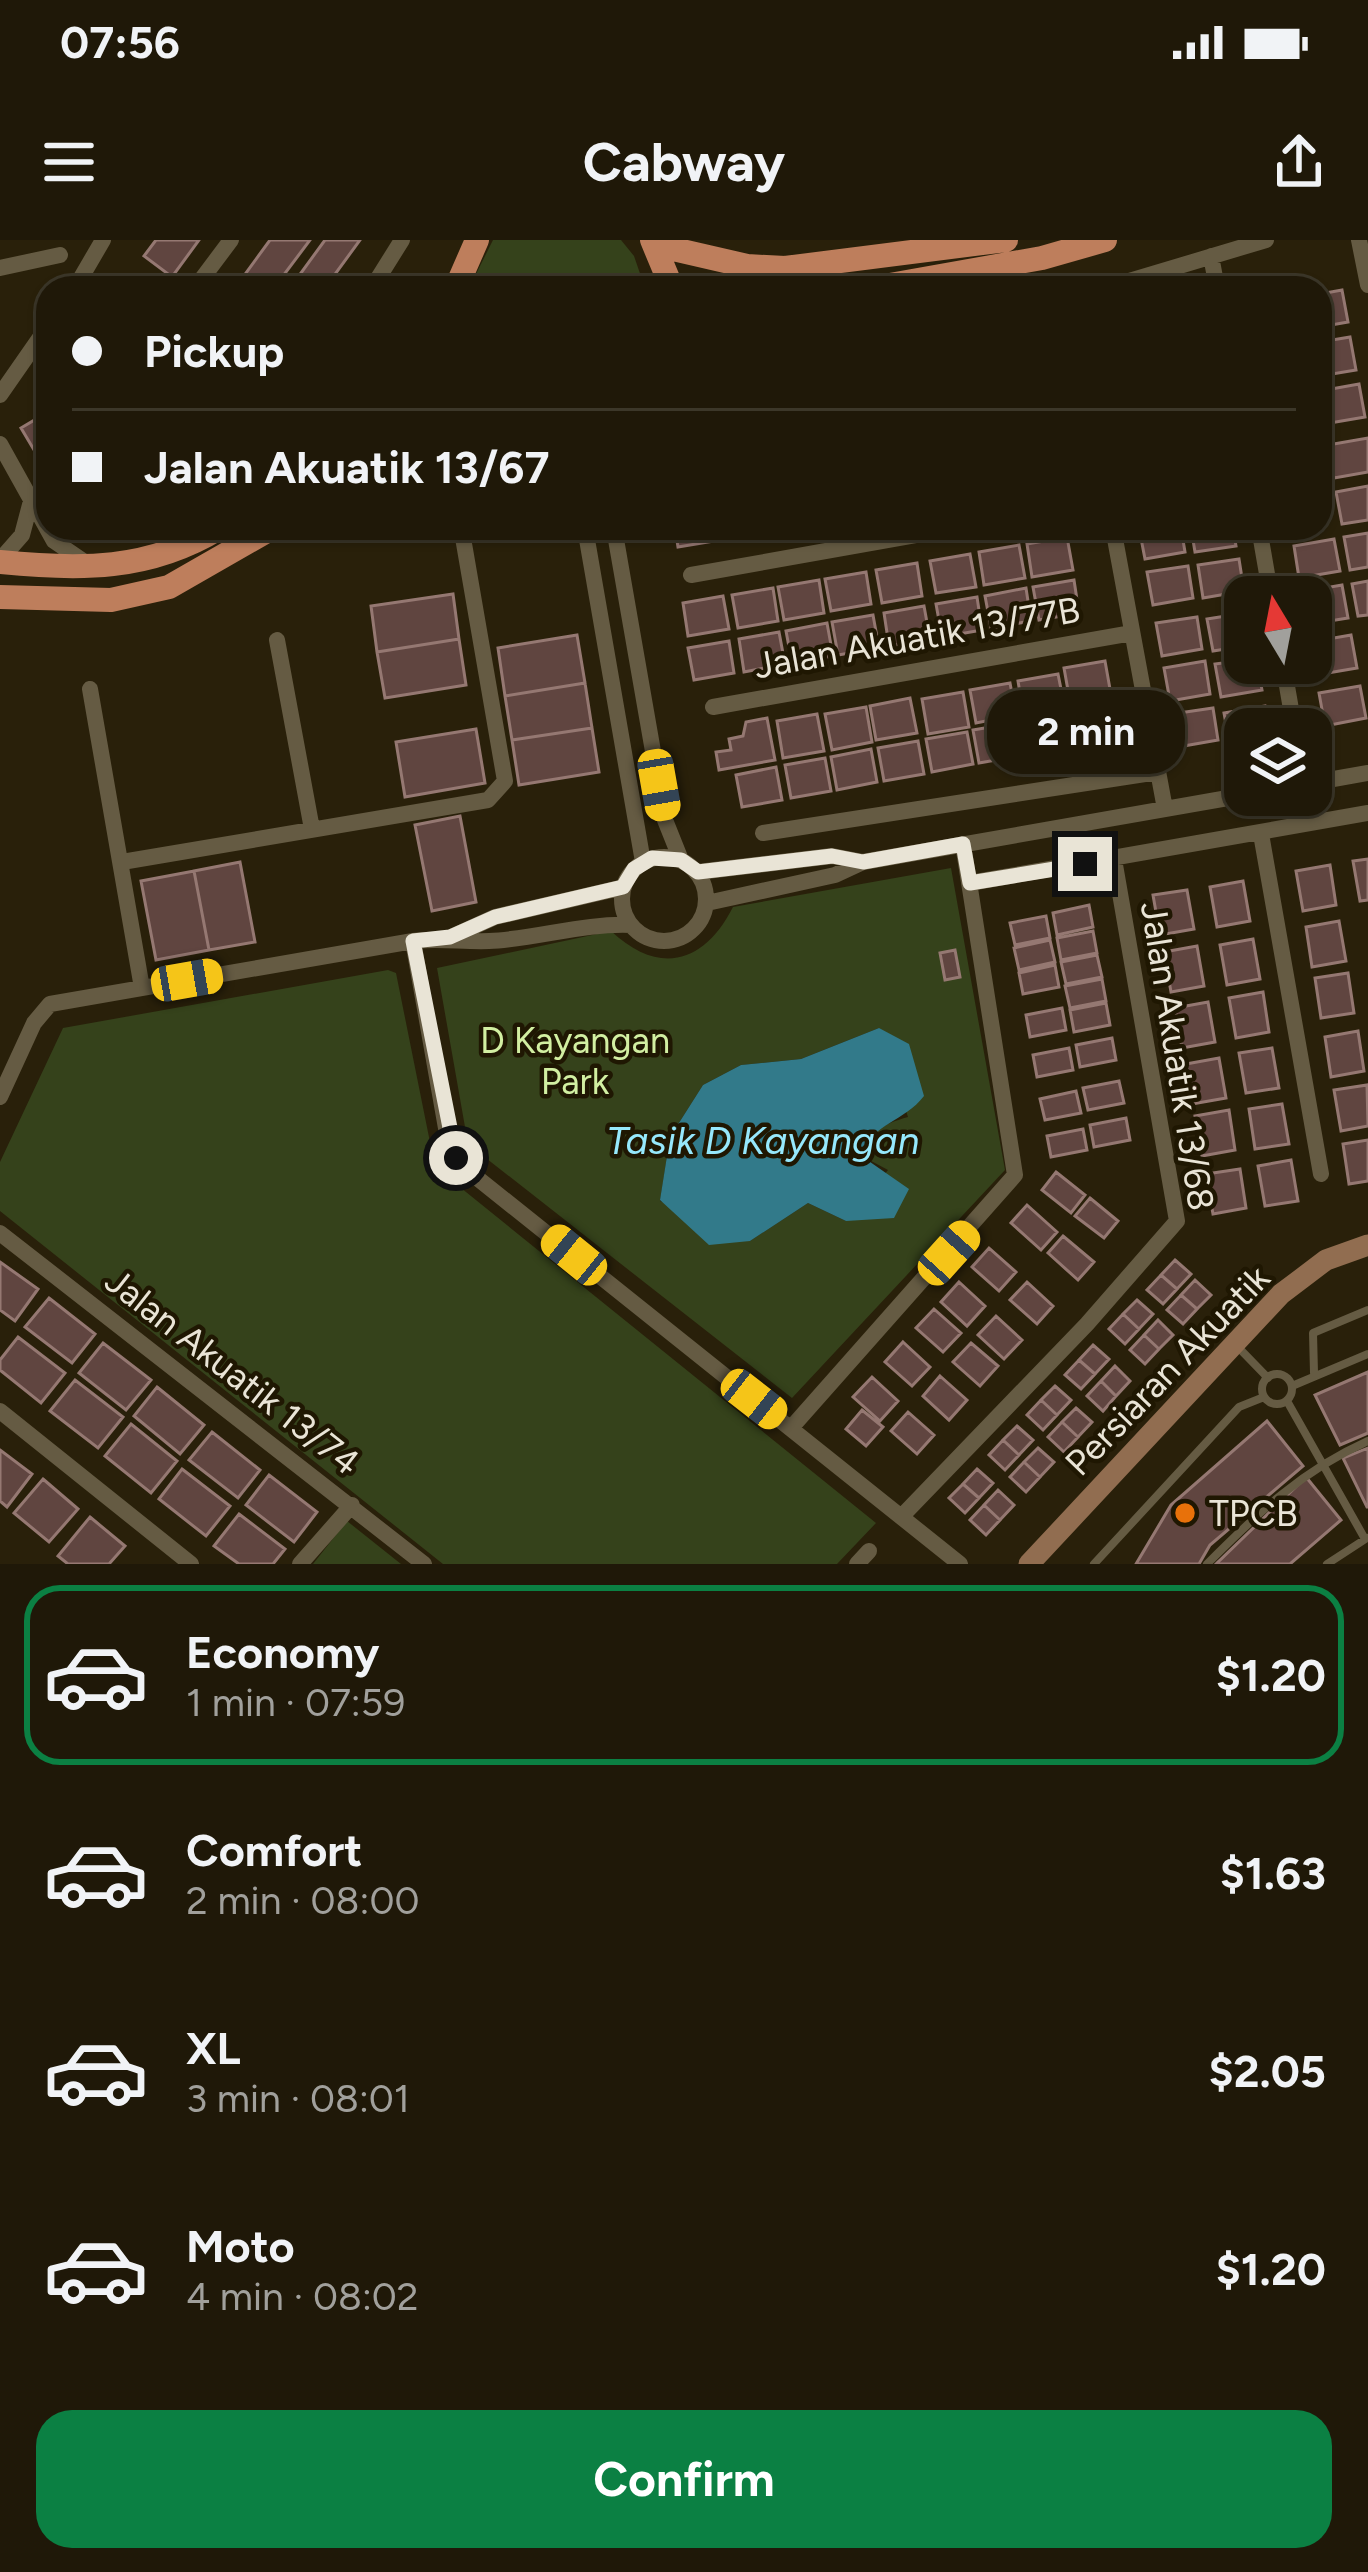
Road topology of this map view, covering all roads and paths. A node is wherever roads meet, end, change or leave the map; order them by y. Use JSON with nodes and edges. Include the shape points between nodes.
{"nodes":[{"id":1,"x":103,"y":240,"type":"edge"},
{"id":2,"x":231,"y":240,"type":"edge"},
{"id":3,"x":402,"y":240,"type":"edge"},
{"id":4,"x":477,"y":240,"type":"edge"},
{"id":5,"x":1105,"y":240,"type":"edge"},
{"id":6,"x":1266,"y":240,"type":"edge"},
{"id":7,"x":1359,"y":240,"type":"edge"},
{"id":8,"x":994,"y":241,"type":"edge"},
{"id":9,"x":654,"y":243,"type":"edge"},
{"id":10,"x":922,"y":247,"type":"edge"},
{"id":11,"x":58,"y":248,"type":"edge"},
{"id":12,"x":1211,"y":256,"type":"junction"},
{"id":13,"x":0,"y":268,"type":"edge"},
{"id":14,"x":75,"y":276,"type":"edge"},
{"id":15,"x":82,"y":276,"type":"edge"},
{"id":16,"x":204,"y":276,"type":"edge"},
{"id":17,"x":380,"y":276,"type":"edge"},
{"id":18,"x":461,"y":276,"type":"edge"},
{"id":19,"x":667,"y":276,"type":"edge"},
{"id":20,"x":941,"y":276,"type":"edge"},
{"id":21,"x":1145,"y":276,"type":"edge"},
{"id":22,"x":1214,"y":276,"type":"edge"},
{"id":23,"x":1368,"y":285,"type":"edge"},
{"id":24,"x":36,"y":343,"type":"edge"},
{"id":25,"x":0,"y":395,"type":"edge"},
{"id":26,"x":0,"y":443,"type":"edge"},
{"id":27,"x":31,"y":500,"type":"junction"},
{"id":28,"x":36,"y":509,"type":"edge"},
{"id":29,"x":53,"y":540,"type":"edge"},
{"id":30,"x":194,"y":540,"type":"edge"},
{"id":31,"x":251,"y":540,"type":"edge"},
{"id":32,"x":463,"y":540,"type":"edge"},
{"id":33,"x":587,"y":540,"type":"edge"},
{"id":34,"x":616,"y":540,"type":"edge"},
{"id":35,"x":888,"y":540,"type":"edge"},
{"id":36,"x":1115,"y":540,"type":"edge"},
{"id":37,"x":1261,"y":540,"type":"edge"},
{"id":38,"x":0,"y":561,"type":"edge"},
{"id":39,"x":94,"y":568,"type":"junction"},
{"id":40,"x":691,"y":575,"type":"dead end"},
{"id":41,"x":1267,"y":576,"type":"edge"},
{"id":42,"x":0,"y":598,"type":"edge"},
{"id":43,"x":1132,"y":633,"type":"junction"},
{"id":44,"x":278,"y":640,"type":"dead end"},
{"id":45,"x":90,"y":689,"type":"dead end"},
{"id":46,"x":713,"y":706,"type":"dead end"},
{"id":47,"x":1158,"y":772,"type":"junction"},
{"id":48,"x":1368,"y":773,"type":"edge"},
{"id":49,"x":1332,"y":779,"type":"edge"},
{"id":50,"x":1224,"y":799,"type":"edge"},
{"id":51,"x":1165,"y":809,"type":"junction"},
{"id":52,"x":1368,"y":813,"type":"edge"},
{"id":53,"x":312,"y":829,"type":"junction"},
{"id":54,"x":763,"y":833,"type":"dead end"},
{"id":55,"x":1261,"y":834,"type":"junction"},
{"id":56,"x":963,"y":844,"type":"junction"},
{"id":57,"x":1114,"y":859,"type":"junction"},
{"id":58,"x":681,"y":860,"type":"junction"},
{"id":59,"x":122,"y":862,"type":"junction"},
{"id":60,"x":643,"y":862,"type":"junction"},
{"id":61,"x":863,"y":862,"type":"junction"},
{"id":62,"x":698,"y":872,"type":"junction"},
{"id":63,"x":970,"y":883,"type":"junction"},
{"id":64,"x":623,"y":887,"type":"junction"},
{"id":65,"x":707,"y":903,"type":"junction"},
{"id":66,"x":631,"y":925,"type":"junction"},
{"id":67,"x":450,"y":937,"type":"junction"},
{"id":68,"x":413,"y":941,"type":"junction"},
{"id":69,"x":142,"y":988,"type":"junction"},
{"id":70,"x":0,"y":1097,"type":"edge"},
{"id":71,"x":1321,"y":1174,"type":"dead end"},
{"id":72,"x":0,"y":1233,"type":"edge"},
{"id":73,"x":1368,"y":1245,"type":"edge"},
{"id":74,"x":1368,"y":1310,"type":"edge"},
{"id":75,"x":1235,"y":1344,"type":"junction"},
{"id":76,"x":1368,"y":1354,"type":"edge"},
{"id":77,"x":1314,"y":1372,"type":"junction"},
{"id":78,"x":1268,"y":1378,"type":"junction"},
{"id":79,"x":1292,"y":1386,"type":"junction"},
{"id":80,"x":1264,"y":1397,"type":"junction"},
{"id":81,"x":1287,"y":1401,"type":"junction"},
{"id":82,"x":0,"y":1412,"type":"edge"},
{"id":83,"x":791,"y":1428,"type":"junction"},
{"id":84,"x":1368,"y":1441,"type":"edge"},
{"id":85,"x":1321,"y":1462,"type":"junction"},
{"id":86,"x":352,"y":1505,"type":"junction"},
{"id":87,"x":902,"y":1516,"type":"junction"},
{"id":88,"x":1366,"y":1538,"type":"edge"},
{"id":89,"x":191,"y":1564,"type":"edge"},
{"id":90,"x":300,"y":1564,"type":"edge"},
{"id":91,"x":424,"y":1564,"type":"edge"},
{"id":92,"x":960,"y":1564,"type":"edge"},
{"id":93,"x":1029,"y":1564,"type":"edge"},
{"id":94,"x":1094,"y":1564,"type":"edge"},
{"id":95,"x":1207,"y":1564,"type":"edge"},
{"id":96,"x":1327,"y":1564,"type":"edge"}],
"edges":[{"from":1,"to":15,"type":"street"},
{"from":2,"to":16,"type":"street"},
{"from":3,"to":17,"type":"street"},
{"from":4,"to":18,"type":"main road"},
{"from":5,"to":20,"type":"main road"},
{"from":6,"to":12,"type":"street"},
{"from":7,"to":23,"type":"street"},
{"from":8,"to":10,"type":"main road"},
{"from":9,"to":10,"type":"main road","via":[[785,268]]},
{"from":9,"to":19,"type":"main road"},
{"from":11,"to":13,"type":"street"},
{"from":11,"to":14,"type":"street"},
{"from":12,"to":21,"type":"street"},
{"from":12,"to":22,"type":"street"},
{"from":24,"to":25,"type":"street"},
{"from":26,"to":27,"type":"street"},
{"from":27,"to":28,"type":"street"},
{"from":27,"to":38,"type":"street","via":[[22,535]]},
{"from":29,"to":39,"type":"street"},
{"from":30,"to":39,"type":"main road","via":[[163,555]]},
{"from":31,"to":42,"type":"main road","via":[[169,587],[111,600]]},
{"from":32,"to":53,"type":"street","via":[[505,781],[500,792]]},
{"from":33,"to":60,"type":"street"},
{"from":34,"to":58,"type":"street","via":[[665,820]]},
{"from":35,"to":40,"type":"street"},
{"from":36,"to":43,"type":"street"},
{"from":37,"to":41,"type":"street"},
{"from":38,"to":39,"type":"main road"},
{"from":43,"to":46,"type":"street","name":"Jalan Akuatik 13/77B"},
{"from":43,"to":47,"type":"street"},
{"from":44,"to":53,"type":"street"},
{"from":45,"to":59,"type":"street"},
{"from":47,"to":51,"type":"street"},
{"from":47,"to":54,"type":"street"},
{"from":48,"to":49,"type":"street"},
{"from":50,"to":51,"type":"street"},
{"from":51,"to":56,"type":"street"},
{"from":52,"to":55,"type":"street"},
{"from":53,"to":59,"type":"street"},
{"from":55,"to":57,"type":"street"},
{"from":55,"to":71,"type":"street"},
{"from":56,"to":61,"type":"street"},
{"from":56,"to":63,"type":"street"},
{"from":57,"to":63,"type":"street"},
{"from":57,"to":87,"type":"street","name":"Jalan Akuatik 13/68","via":[[1177,1221]]},
{"from":58,"to":60,"type":"street"},
{"from":58,"to":62,"type":"street"},
{"from":59,"to":69,"type":"street"},
{"from":60,"to":64,"type":"street"},
{"from":61,"to":62,"type":"street","via":[[832,856]]},
{"from":61,"to":65,"type":"street"},
{"from":62,"to":65,"type":"street"},
{"from":63,"to":83,"type":"street","via":[[1015,1175]]},
{"from":64,"to":66,"type":"street"},
{"from":64,"to":67,"type":"street","via":[[495,917]]},
{"from":65,"to":66,"type":"street","via":[[683,937],[655,940]]},
{"from":66,"to":67,"type":"street","via":[[487,941]]},
{"from":67,"to":68,"type":"street"},
{"from":68,"to":69,"type":"street"},
{"from":68,"to":83,"type":"street","via":[[456,1158]]},
{"from":69,"to":70,"type":"street","via":[[50,1004]]},
{"from":72,"to":86,"type":"street","name":"Jalan Akuatik 13/74"},
{"from":73,"to":75,"type":"street","name":"Persiaran Akuatik","via":[[1326,1260]]},
{"from":74,"to":77,"type":"lane","via":[[1313,1333]]},
{"from":75,"to":78,"type":"lane"},
{"from":75,"to":93,"type":"street","name":"Persiaran Akuatik"},
{"from":76,"to":77,"type":"lane"},
{"from":77,"to":79,"type":"lane"},
{"from":78,"to":79,"type":"lane","via":[[1282,1375]]},
{"from":78,"to":80,"type":"lane"},
{"from":79,"to":81,"type":"lane"},
{"from":80,"to":81,"type":"lane"},
{"from":80,"to":94,"type":"lane","via":[[1239,1407]]},
{"from":81,"to":85,"type":"lane"},
{"from":82,"to":89,"type":"street"},
{"from":83,"to":87,"type":"street"},
{"from":84,"to":85,"type":"lane"},
{"from":85,"to":88,"type":"lane"},
{"from":85,"to":95,"type":"lane"},
{"from":86,"to":90,"type":"street"},
{"from":86,"to":91,"type":"street","name":"Jalan Akuatik 13/74"},
{"from":87,"to":92,"type":"street"},
{"from":88,"to":96,"type":"lane"}]}
